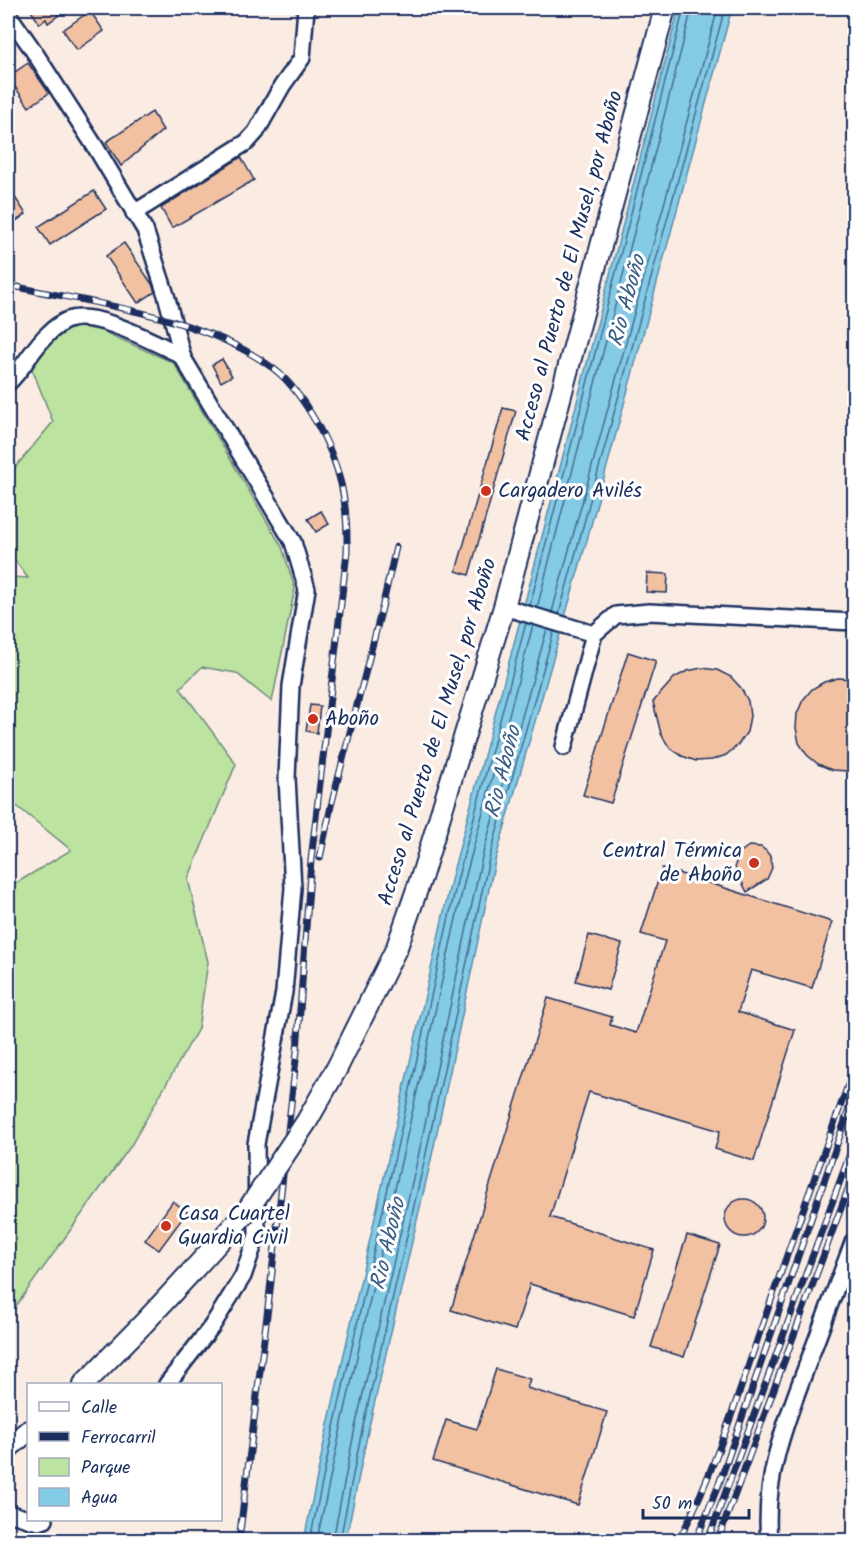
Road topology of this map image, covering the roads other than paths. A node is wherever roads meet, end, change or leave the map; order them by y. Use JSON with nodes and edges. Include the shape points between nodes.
{"nodes":[{"id":1,"x":306,"y":8,"type":"edge"},
{"id":2,"x":665,"y":8,"type":"edge"},
{"id":3,"x":8,"y":14,"type":"edge"},
{"id":4,"x":134,"y":213,"type":"junction"},
{"id":5,"x":183,"y":358,"type":"junction"},
{"id":6,"x":8,"y":383,"type":"edge"},
{"id":7,"x":508,"y":608,"type":"junction"},
{"id":8,"x":855,"y":622,"type":"edge"},
{"id":9,"x":594,"y":634,"type":"junction"},
{"id":10,"x":564,"y":747,"type":"dead end"},
{"id":11,"x":855,"y":1240,"type":"edge"},
{"id":12,"x":85,"y":1383,"type":"edge"},
{"id":13,"x":168,"y":1383,"type":"edge"},
{"id":14,"x":27,"y":1432,"type":"edge"},
{"id":15,"x":8,"y":1448,"type":"edge"},
{"id":16,"x":8,"y":1513,"type":"edge"},
{"id":17,"x":27,"y":1518,"type":"edge"},
{"id":18,"x":769,"y":1540,"type":"edge"}],
"edges":[{"from":1,"to":4,"type":"street","via":[[302,58],[256,132],[247,142]]},
{"from":2,"to":7,"type":"street","name":"Acceso al Puerto de El Musel, por Aboño"},
{"from":3,"to":4,"type":"street"},
{"from":4,"to":5,"type":"street","via":[[144,230]]},
{"from":5,"to":6,"type":"street","via":[[130,331],[93,319],[68,320],[48,333]]},
{"from":5,"to":13,"type":"street","via":[[293,542],[307,589],[291,686],[287,778],[293,888],[284,992],[256,1144],[257,1235],[243,1276],[212,1326]]},
{"from":7,"to":9,"type":"street"},
{"from":7,"to":12,"type":"street","name":"Acceso al Puerto de El Musel, por Aboño","bridge":true,"via":[[397,947],[336,1068],[307,1121],[247,1211]]},
{"from":8,"to":9,"type":"street","via":[[649,612],[616,615]]},
{"from":9,"to":10,"type":"street"},
{"from":11,"to":18,"type":"street","via":[[780,1436],[767,1518]]},
{"from":14,"to":15,"type":"street"},
{"from":16,"to":17,"type":"street"}]}
